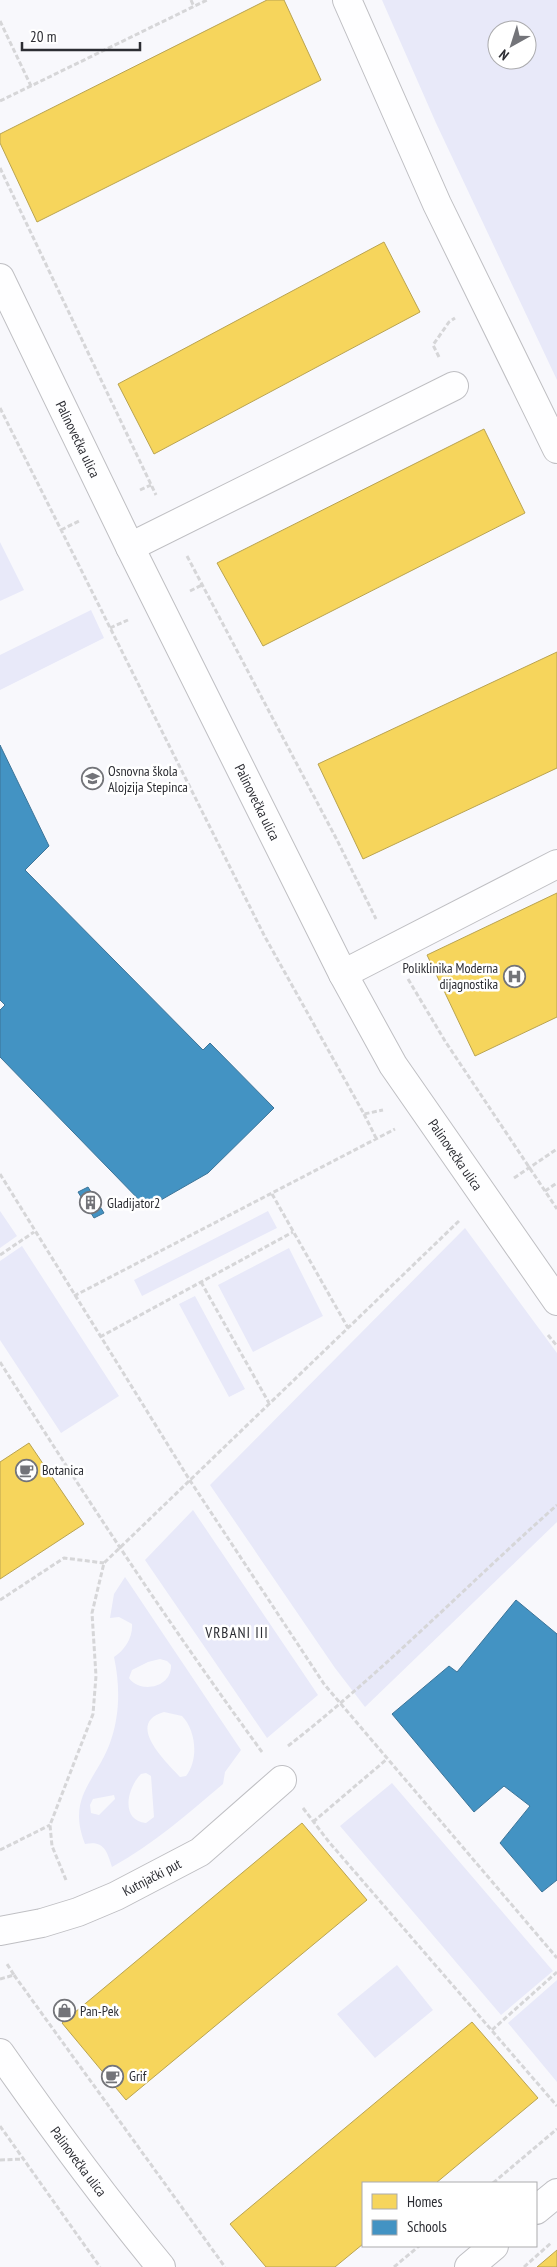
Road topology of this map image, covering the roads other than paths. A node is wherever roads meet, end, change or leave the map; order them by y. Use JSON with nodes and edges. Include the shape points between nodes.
{"nodes":[{"id":1,"x":347,"y":0,"type":"edge"},
{"id":2,"x":0,"y":278,"type":"edge"},
{"id":3,"x":454,"y":386,"type":"dead end"},
{"id":4,"x":557,"y":449,"type":"edge"},
{"id":5,"x":130,"y":547,"type":"junction"},
{"id":6,"x":557,"y":864,"type":"edge"},
{"id":7,"x":343,"y":974,"type":"junction"},
{"id":8,"x":557,"y":1301,"type":"edge"},
{"id":9,"x":276,"y":1770,"type":"road end"},
{"id":10,"x":0,"y":1932,"type":"edge"},
{"id":11,"x":0,"y":2053,"type":"edge"},
{"id":12,"x":557,"y":2193,"type":"edge"},
{"id":13,"x":537,"y":2209,"type":"edge"},
{"id":14,"x":493,"y":2247,"type":"edge"},
{"id":15,"x":161,"y":2267,"type":"edge"},
{"id":16,"x":469,"y":2267,"type":"edge"}],
"edges":[{"from":1,"to":4,"type":"street","via":[[437,204]]},
{"from":2,"to":5,"type":"street","name":"Palinovečka ulica"},
{"from":3,"to":5,"type":"street"},
{"from":5,"to":7,"type":"street","name":"Palinovečka ulica"},
{"from":6,"to":7,"type":"street"},
{"from":7,"to":8,"type":"street","name":"Palinovečka ulica","via":[[392,1065]]},
{"from":9,"to":10,"type":"street","name":"Kutnjački put","via":[[200,1852],[78,1912]]},
{"from":11,"to":15,"type":"street","name":"Palinovečka ulica","via":[[60,2138]]},
{"from":12,"to":13,"type":"street"},
{"from":14,"to":16,"type":"street"}]}
